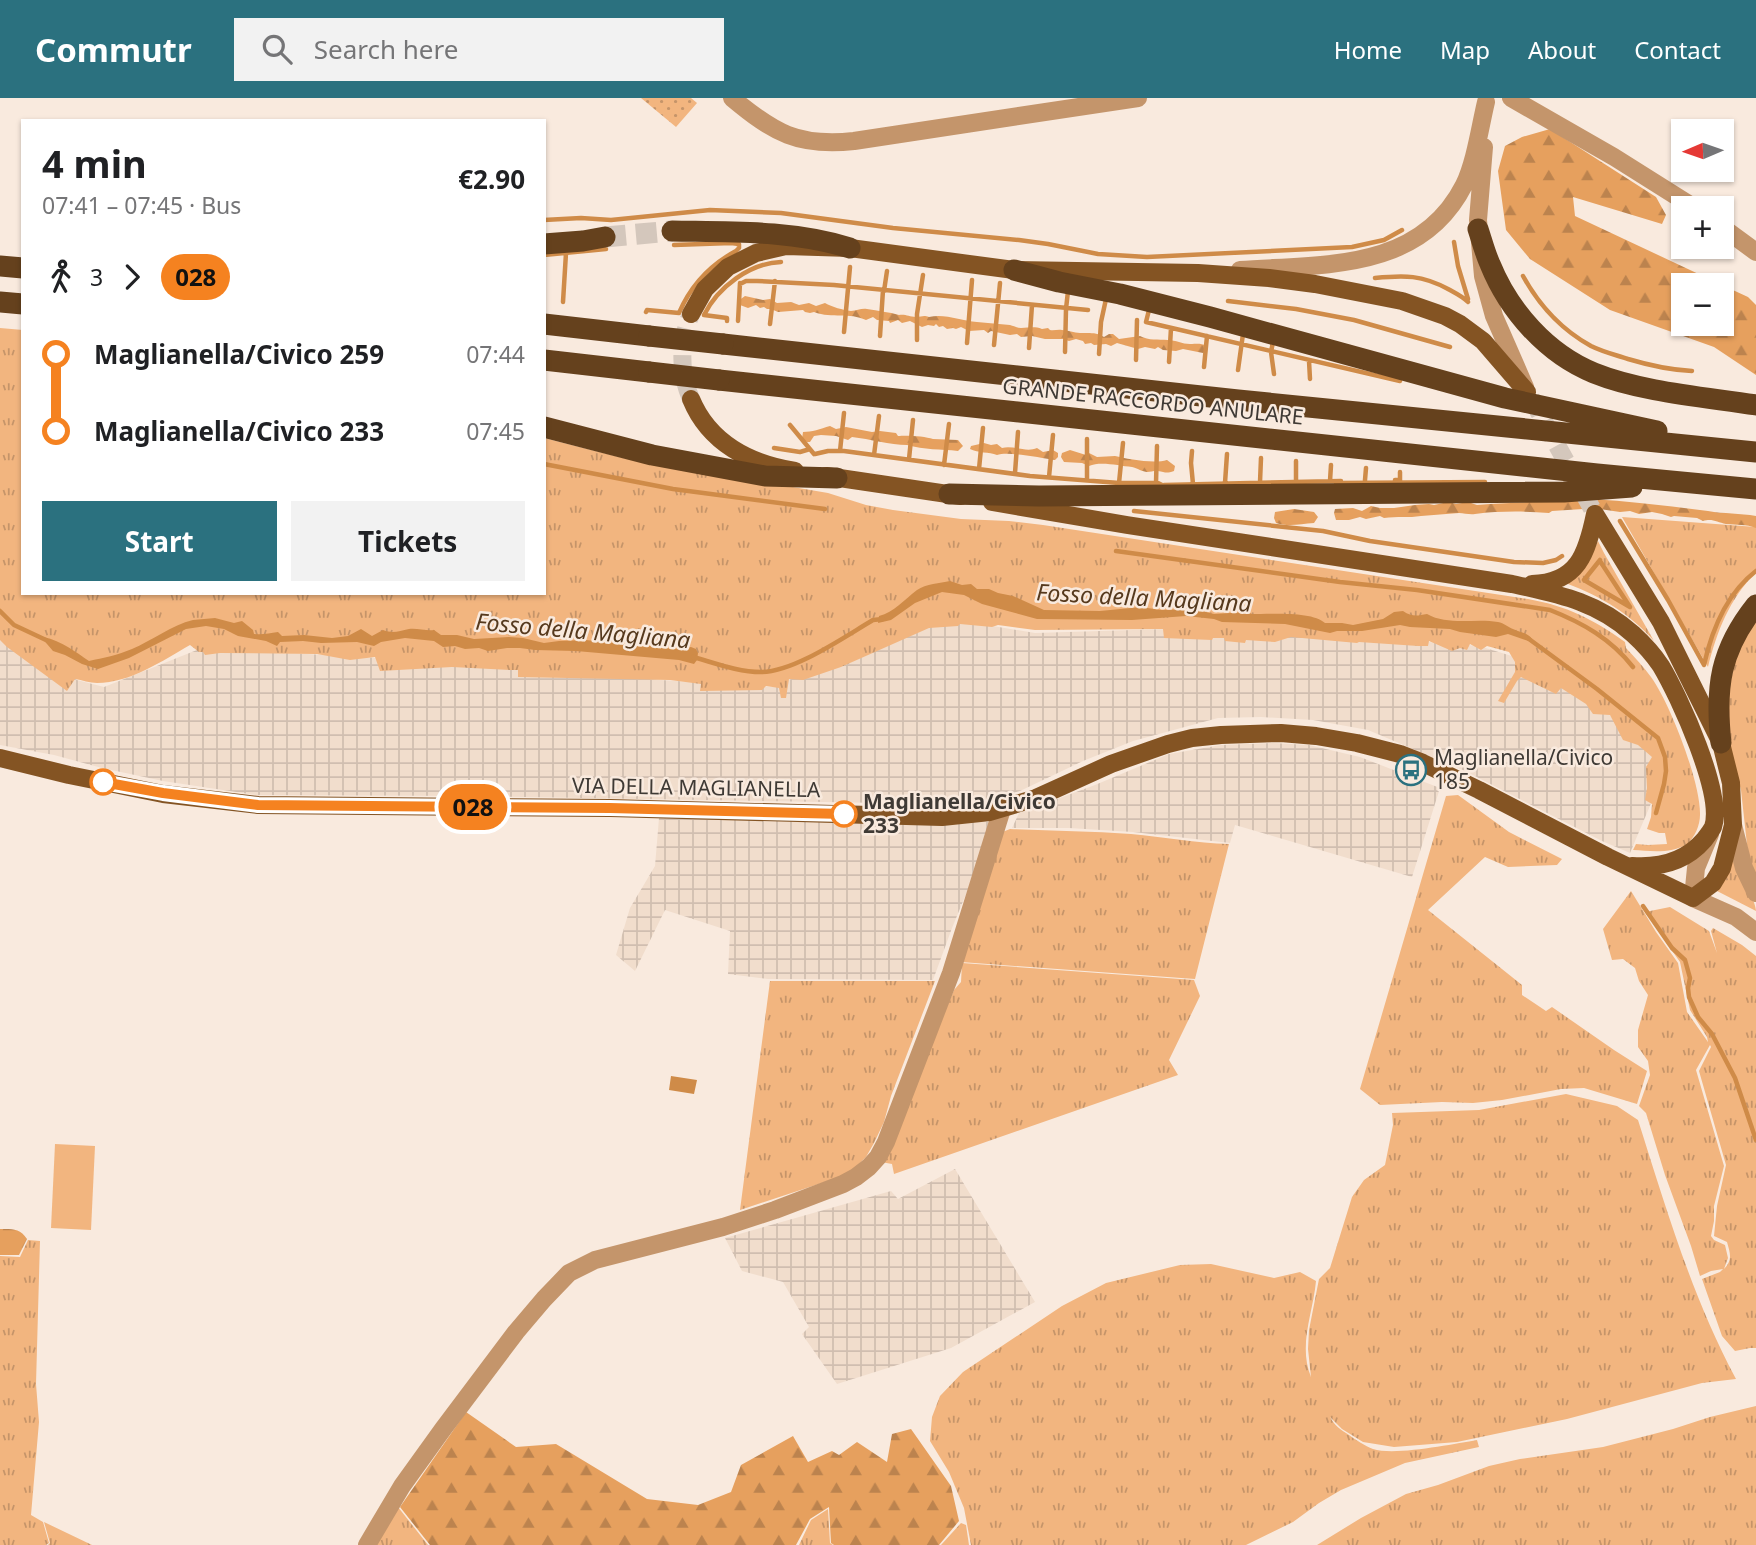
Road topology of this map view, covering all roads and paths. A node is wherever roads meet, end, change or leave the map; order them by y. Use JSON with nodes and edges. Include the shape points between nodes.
{"nodes":[{"id":1,"x":732,"y":98,"type":"edge"},
{"id":2,"x":1138,"y":98,"type":"edge"},
{"id":3,"x":1511,"y":98,"type":"edge"},
{"id":4,"x":1486,"y":100,"type":"edge"},
{"id":5,"x":1676,"y":196,"type":"edge"},
{"id":6,"x":1478,"y":229,"type":"junction"},
{"id":7,"x":673,"y":231,"type":"tunnel mouth"},
{"id":8,"x":1734,"y":236,"type":"edge"},
{"id":9,"x":605,"y":237,"type":"tunnel mouth"},
{"id":10,"x":546,"y":244,"type":"edge"},
{"id":11,"x":850,"y":248,"type":"junction"},
{"id":12,"x":1756,"y":252,"type":"edge"},
{"id":13,"x":0,"y":266,"type":"edge"},
{"id":14,"x":21,"y":268,"type":"edge"},
{"id":15,"x":1014,"y":270,"type":"junction"},
{"id":16,"x":1198,"y":274,"type":"junction"},
{"id":17,"x":0,"y":302,"type":"edge"},
{"id":18,"x":21,"y":304,"type":"edge"},
{"id":19,"x":691,"y":314,"type":"tunnel mouth"},
{"id":20,"x":546,"y":324,"type":"edge"},
{"id":21,"x":546,"y":360,"type":"edge"},
{"id":22,"x":1527,"y":392,"type":"joint"},
{"id":23,"x":691,"y":399,"type":"tunnel mouth"},
{"id":24,"x":1756,"y":405,"type":"edge"},
{"id":25,"x":546,"y":428,"type":"edge"},
{"id":26,"x":1752,"y":452,"type":"edge"},
{"id":27,"x":837,"y":478,"type":"junction"},
{"id":28,"x":1694,"y":483,"type":"junction"},
{"id":29,"x":1756,"y":489,"type":"edge"},
{"id":30,"x":949,"y":494,"type":"junction"},
{"id":31,"x":1511,"y":584,"type":"junction"},
{"id":32,"x":1756,"y":605,"type":"edge"},
{"id":33,"x":1721,"y":743,"type":"junction"},
{"id":34,"x":0,"y":758,"type":"edge"},
{"id":35,"x":1002,"y":808,"type":"junction"},
{"id":36,"x":1733,"y":825,"type":"junction"},
{"id":37,"x":1713,"y":828,"type":"junction"},
{"id":38,"x":1625,"y":866,"type":"junction"},
{"id":39,"x":1756,"y":893,"type":"edge"},
{"id":40,"x":1693,"y":898,"type":"junction"},
{"id":41,"x":1756,"y":932,"type":"edge"},
{"id":42,"x":367,"y":1545,"type":"edge"}],
"edges":[{"from":1,"to":2,"type":"street","via":[[773,128],[818,143]]},
{"from":3,"to":5,"type":"street"},
{"from":4,"to":6,"type":"street"},
{"from":4,"to":16,"type":"street","via":[[1464,185],[1440,218],[1408,244],[1351,262]]},
{"from":6,"to":22,"type":"street","via":[[1491,307]]},
{"from":6,"to":24,"type":"highway","via":[[1489,263],[1511,303],[1530,328],[1566,358],[1623,382]]},
{"from":7,"to":11,"type":"highway","via":[[773,234]]},
{"from":8,"to":12,"type":"street"},
{"from":9,"to":10,"type":"highway"},
{"from":11,"to":15,"type":"main road"},
{"from":11,"to":19,"type":"main road","via":[[786,246],[756,253],[716,277]]},
{"from":13,"to":14,"type":"highway"},
{"from":15,"to":16,"type":"main road"},
{"from":15,"to":26,"type":"highway","via":[[1222,320],[1505,398]]},
{"from":16,"to":22,"type":"main road","via":[[1291,280],[1424,307],[1474,334]]},
{"from":17,"to":18,"type":"highway"},
{"from":20,"to":26,"type":"highway","name":"GRANDE RACCORDO ANULARE","bridge":true},
{"from":21,"to":28,"type":"highway","name":"GRANDE RACCORDO ANULARE","bridge":true},
{"from":23,"to":27,"type":"main road","via":[[713,433],[738,453],[783,469]]},
{"from":25,"to":27,"type":"highway","via":[[652,455],[765,476]]},
{"from":27,"to":30,"type":"main road"},
{"from":28,"to":29,"type":"highway","name":"GRANDE RACCORDO ANULARE"},
{"from":28,"to":30,"type":"highway","via":[[1564,492]]},
{"from":30,"to":31,"type":"main road"},
{"from":31,"to":33,"type":"main road","via":[[1548,583],[1571,571],[1588,547],[1595,514],[1661,622]]},
{"from":31,"to":37,"type":"main road","via":[[1572,598],[1601,611],[1632,633],[1654,657],[1678,698],[1702,755],[1714,806]]},
{"from":32,"to":33,"type":"highway","via":[[1723,668],[1718,695]]},
{"from":33,"to":36,"type":"main road","via":[[1731,783]]},
{"from":34,"to":35,"type":"main road","name":"VIA DELLA MAGLIANELLA","via":[[163,793],[258,805],[942,817]]},
{"from":35,"to":38,"type":"main road","name":"VIA DELLA MAGLIANELLA","via":[[1111,764],[1192,738],[1281,733],[1316,736],[1423,762]]},
{"from":35,"to":42,"type":"street","via":[[951,973],[886,1142],[874,1162],[843,1184],[775,1210],[595,1260],[569,1273],[516,1332],[443,1429]]},
{"from":36,"to":39,"type":"street","via":[[1744,869]]},
{"from":36,"to":40,"type":"main road","via":[[1722,868],[1713,883]]},
{"from":37,"to":38,"type":"main road","via":[[1693,850],[1670,863]]},
{"from":37,"to":40,"type":"street","via":[[1696,868]]},
{"from":38,"to":40,"type":"main road","name":"VIA DELLA MAGLIANELLA"},
{"from":40,"to":41,"type":"street","name":"VIA DELLA MAGLIANELLA","via":[[1736,917]]}]}
